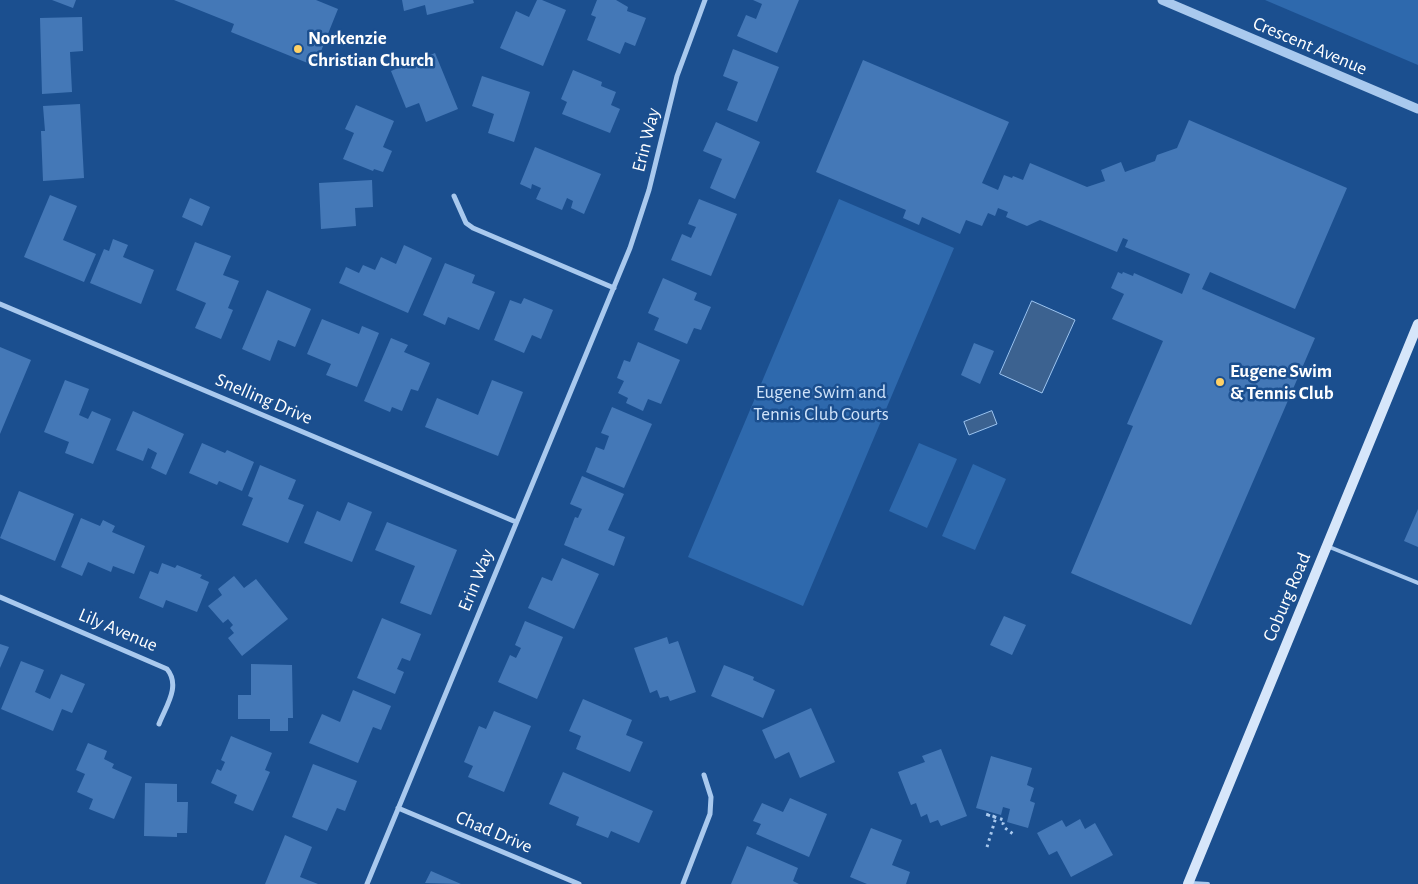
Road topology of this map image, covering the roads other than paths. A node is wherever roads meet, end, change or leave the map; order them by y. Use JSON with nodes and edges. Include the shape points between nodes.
{"nodes":[{"id":1,"x":705,"y":0,"type":"edge"},
{"id":2,"x":1162,"y":0,"type":"edge"},
{"id":3,"x":1418,"y":109,"type":"edge"},
{"id":4,"x":454,"y":196,"type":"dead end"},
{"id":5,"x":614,"y":288,"type":"junction"},
{"id":6,"x":0,"y":304,"type":"edge"},
{"id":7,"x":1418,"y":324,"type":"edge"},
{"id":8,"x":516,"y":522,"type":"junction"},
{"id":9,"x":1327,"y":546,"type":"junction"},
{"id":10,"x":1418,"y":583,"type":"edge"},
{"id":11,"x":0,"y":597,"type":"edge"},
{"id":12,"x":159,"y":724,"type":"dead end"},
{"id":13,"x":704,"y":775,"type":"dead end"},
{"id":14,"x":398,"y":808,"type":"junction"},
{"id":15,"x":1188,"y":883,"type":"edge"},
{"id":16,"x":367,"y":884,"type":"edge"},
{"id":17,"x":579,"y":884,"type":"edge"},
{"id":18,"x":682,"y":884,"type":"edge"},
{"id":19,"x":1208,"y":884,"type":"edge"}],
"edges":[{"from":1,"to":5,"type":"street","name":"Erin Way","via":[[677,76],[640,219]]},
{"from":2,"to":3,"type":"street","name":"Crescent Avenue"},
{"from":4,"to":5,"type":"street","via":[[466,222],[473,228]]},
{"from":5,"to":8,"type":"street","name":"Erin Way"},
{"from":6,"to":8,"type":"street","name":"Snelling Drive"},
{"from":7,"to":9,"type":"main road","name":"Coburg Road"},
{"from":8,"to":14,"type":"street","name":"Erin Way"},
{"from":9,"to":10,"type":"lane"},
{"from":9,"to":15,"type":"main road","name":"Coburg Road"},
{"from":11,"to":12,"type":"street","name":"Lily Avenue","via":[[167,669],[173,675],[173,691]]},
{"from":13,"to":18,"type":"street","via":[[711,797],[710,814]]},
{"from":14,"to":16,"type":"street","name":"Erin Way"},
{"from":14,"to":17,"type":"street","name":"Chad Drive"},
{"from":15,"to":19,"type":"lane"}]}
